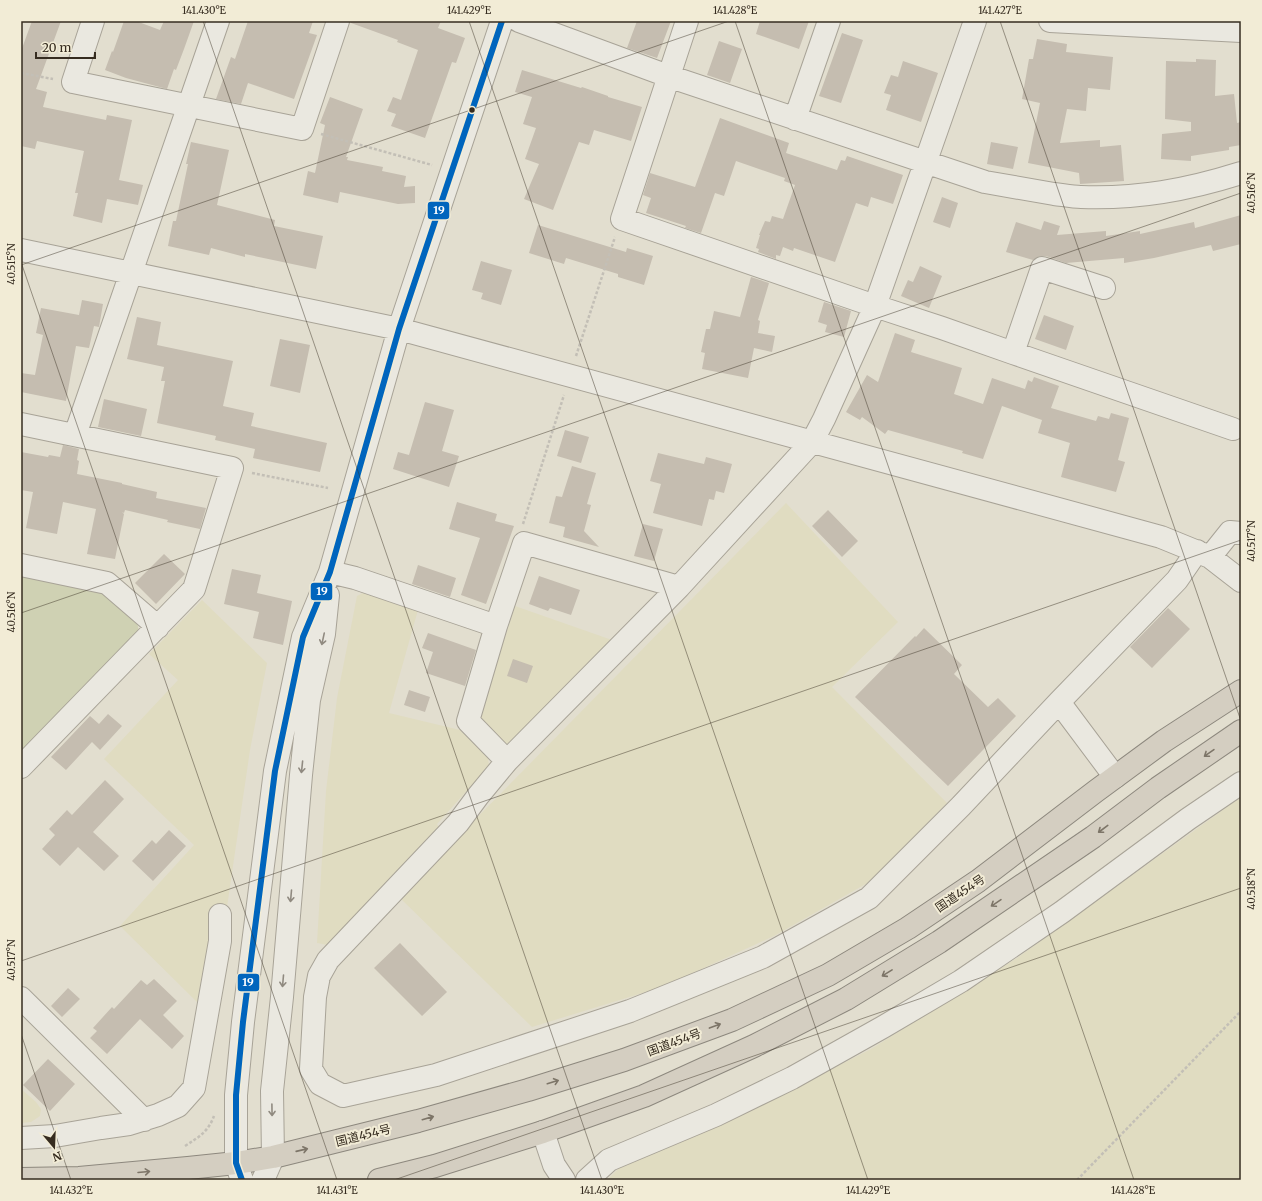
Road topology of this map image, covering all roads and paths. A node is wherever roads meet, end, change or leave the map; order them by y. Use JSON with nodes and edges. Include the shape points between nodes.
{"nodes":[{"id":1,"x":93,"y":21,"type":"edge"},
{"id":2,"x":218,"y":21,"type":"edge"},
{"id":3,"x":338,"y":21,"type":"edge"},
{"id":4,"x":502,"y":21,"type":"edge"},
{"id":5,"x":519,"y":21,"type":"edge"},
{"id":6,"x":687,"y":21,"type":"edge"},
{"id":7,"x":829,"y":21,"type":"edge"},
{"id":8,"x":975,"y":21,"type":"edge"},
{"id":9,"x":1050,"y":21,"type":"edge"},
{"id":10,"x":1241,"y":31,"type":"edge"},
{"id":11,"x":21,"y":73,"type":"edge"},
{"id":12,"x":668,"y":76,"type":"junction"},
{"id":13,"x":73,"y":82,"type":"junction"},
{"id":14,"x":189,"y":106,"type":"junction"},
{"id":15,"x":795,"y":119,"type":"junction"},
{"id":16,"x":302,"y":129,"type":"junction"},
{"id":17,"x":925,"y":163,"type":"junction"},
{"id":18,"x":451,"y":171,"type":"junction"},
{"id":19,"x":1241,"y":172,"type":"edge"},
{"id":20,"x":21,"y":250,"type":"edge"},
{"id":21,"x":131,"y":274,"type":"junction"},
{"id":22,"x":1104,"y":288,"type":"dead end"},
{"id":23,"x":875,"y":306,"type":"junction"},
{"id":24,"x":399,"y":329,"type":"junction"},
{"id":25,"x":1012,"y":353,"type":"junction"},
{"id":26,"x":21,"y":424,"type":"edge"},
{"id":27,"x":1233,"y":429,"type":"dead end"},
{"id":28,"x":75,"y":435,"type":"junction"},
{"id":29,"x":812,"y":442,"type":"junction"},
{"id":30,"x":232,"y":468,"type":"junction"},
{"id":31,"x":328,"y":488,"type":"dead end"},
{"id":32,"x":1241,"y":533,"type":"edge"},
{"id":33,"x":1203,"y":554,"type":"junction"},
{"id":34,"x":21,"y":565,"type":"edge"},
{"id":35,"x":330,"y":572,"type":"junction"},
{"id":36,"x":1241,"y":581,"type":"edge"},
{"id":37,"x":679,"y":586,"type":"junction"},
{"id":38,"x":496,"y":626,"type":"junction"},
{"id":39,"x":158,"y":627,"type":"junction"},
{"id":40,"x":1241,"y":691,"type":"edge"},
{"id":41,"x":1059,"y":702,"type":"junction"},
{"id":42,"x":1241,"y":731,"type":"edge"},
{"id":43,"x":508,"y":761,"type":"junction"},
{"id":44,"x":21,"y":767,"type":"edge"},
{"id":45,"x":1114,"y":778,"type":"junction"},
{"id":46,"x":1241,"y":783,"type":"edge"},
{"id":47,"x":220,"y":915,"type":"dead end"},
{"id":48,"x":21,"y":998,"type":"edge"},
{"id":49,"x":1241,"y":1011,"type":"edge"},
{"id":50,"x":216,"y":1111,"type":"dead end"},
{"id":51,"x":144,"y":1120,"type":"junction"},
{"id":52,"x":543,"y":1132,"type":"junction"},
{"id":53,"x":21,"y":1138,"type":"edge"},
{"id":54,"x":179,"y":1148,"type":"dead end"},
{"id":55,"x":273,"y":1157,"type":"junction"},
{"id":56,"x":239,"y":1172,"type":"edge"},
{"id":57,"x":21,"y":1179,"type":"edge"},
{"id":58,"x":263,"y":1180,"type":"edge"},
{"id":59,"x":379,"y":1180,"type":"edge"},
{"id":60,"x":564,"y":1180,"type":"edge"},
{"id":61,"x":587,"y":1180,"type":"edge"},
{"id":62,"x":1077,"y":1180,"type":"edge"}],
"edges":[{"from":1,"to":13,"type":"street"},
{"from":2,"to":14,"type":"street"},
{"from":3,"to":16,"type":"street"},
{"from":4,"to":18,"type":"street"},
{"from":5,"to":12,"type":"street"},
{"from":6,"to":12,"type":"street"},
{"from":7,"to":15,"type":"street"},
{"from":8,"to":17,"type":"street"},
{"from":9,"to":10,"type":"street"},
{"from":11,"to":13,"type":"path"},
{"from":12,"to":15,"type":"street"},
{"from":12,"to":23,"type":"street","via":[[622,219]]},
{"from":13,"to":14,"type":"street"},
{"from":14,"to":16,"type":"street"},
{"from":14,"to":21,"type":"street"},
{"from":15,"to":17,"type":"street"},
{"from":16,"to":18,"type":"path"},
{"from":17,"to":19,"type":"street","via":[[985,182],[1080,197],[1171,192]]},
{"from":17,"to":23,"type":"street"},
{"from":18,"to":24,"type":"street"},
{"from":20,"to":21,"type":"street"},
{"from":21,"to":24,"type":"street"},
{"from":21,"to":28,"type":"street"},
{"from":22,"to":25,"type":"street","via":[[1042,268]]},
{"from":23,"to":25,"type":"street"},
{"from":23,"to":29,"type":"street"},
{"from":24,"to":29,"type":"street"},
{"from":24,"to":35,"type":"street"},
{"from":25,"to":27,"type":"street"},
{"from":26,"to":28,"type":"street"},
{"from":28,"to":30,"type":"street"},
{"from":29,"to":33,"type":"street","via":[[1161,537]]},
{"from":29,"to":37,"type":"street"},
{"from":30,"to":31,"type":"path"},
{"from":30,"to":39,"type":"street","via":[[194,589]]},
{"from":32,"to":33,"type":"street","via":[[1230,532]]},
{"from":33,"to":36,"type":"street"},
{"from":33,"to":41,"type":"street"},
{"from":34,"to":39,"type":"street","via":[[107,583]]},
{"from":35,"to":38,"type":"street","via":[[355,578]]},
{"from":35,"to":55,"type":"street","one_way":true,"via":[[324,634],[309,700],[301,775],[272,1090]]},
{"from":35,"to":56,"type":"street","via":[[304,637],[275,771],[236,1095]]},
{"from":37,"to":38,"type":"street","via":[[524,543]]},
{"from":37,"to":43,"type":"street"},
{"from":38,"to":43,"type":"street","via":[[468,721]]},
{"from":39,"to":44,"type":"street"},
{"from":40,"to":45,"type":"highway","name":"国道454号","via":[[1164,741]]},
{"from":41,"to":43,"type":"street","via":[[961,806],[869,898],[762,957],[630,1011],[436,1076],[343,1096],[320,1084],[310,1069],[315,998],[319,976],[328,960],[458,823]]},
{"from":41,"to":45,"type":"street"},
{"from":42,"to":52,"type":"highway","one_way":true,"via":[[1093,837],[945,937],[846,999],[754,1046],[644,1096]]},
{"from":55,"to":45,"type":"highway","name":"国道454号","one_way":true,"via":[[418,1121],[528,1090],[624,1060],[732,1020],[828,975],[908,928],[978,881]]},
{"from":46,"to":61,"type":"street","via":[[961,981],[792,1078],[716,1115],[609,1160]]},
{"from":47,"to":51,"type":"street","via":[[220,940],[194,1088],[178,1106]]},
{"from":48,"to":51,"type":"street"},
{"from":49,"to":62,"type":"path"},
{"from":50,"to":54,"type":"path","via":[[202,1136]]},
{"from":51,"to":53,"type":"street","via":[[55,1136]]},
{"from":52,"to":59,"type":"highway","via":[[435,1166]]},
{"from":52,"to":60,"type":"street","via":[[554,1165]]},
{"from":55,"to":56,"type":"highway","name":"国道454号"},
{"from":55,"to":58,"type":"street"},
{"from":57,"to":56,"type":"highway","name":"国道454号","one_way":true}]}
